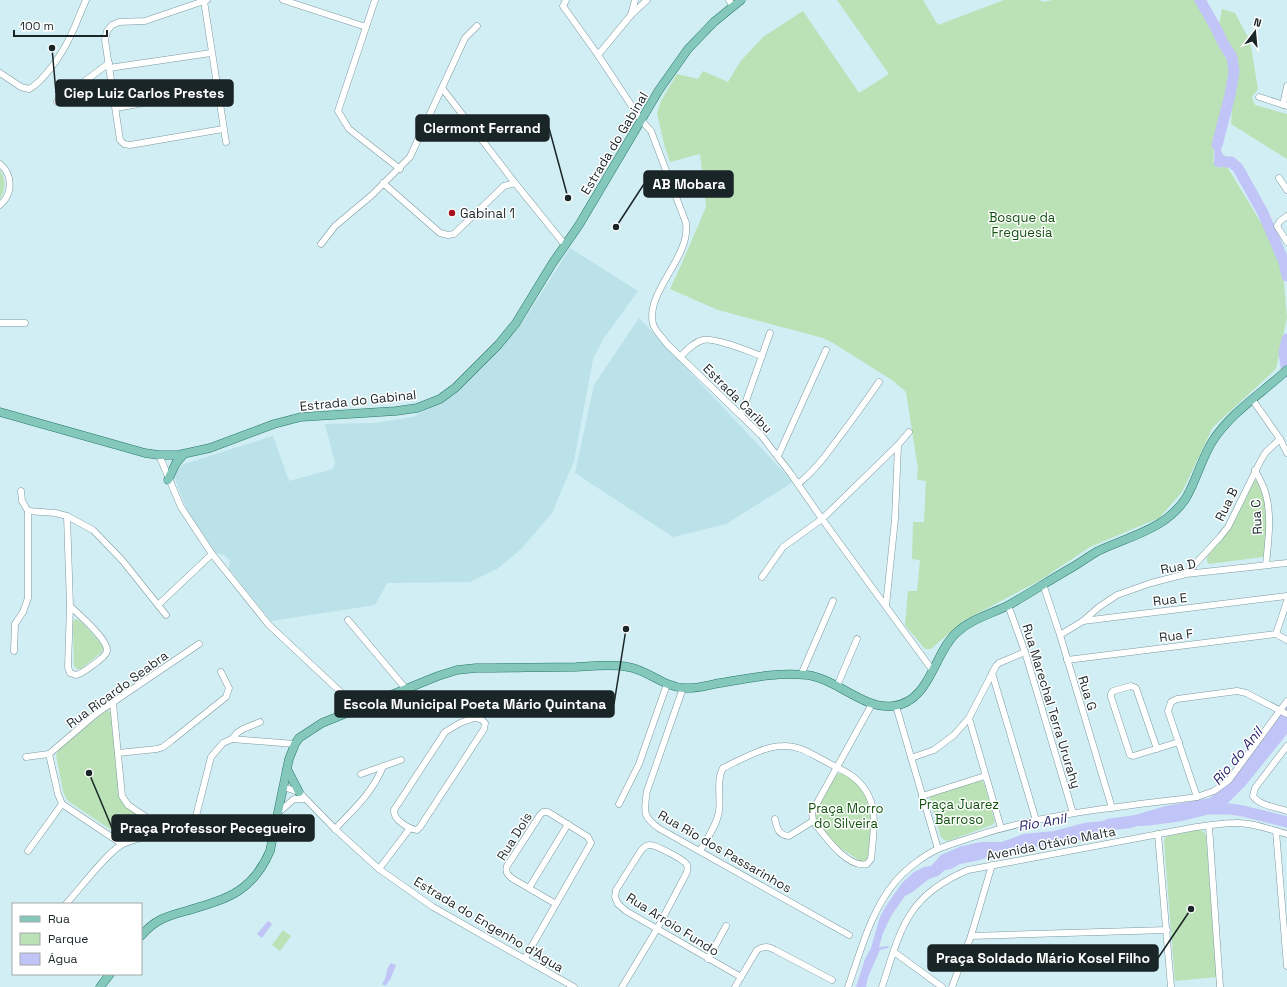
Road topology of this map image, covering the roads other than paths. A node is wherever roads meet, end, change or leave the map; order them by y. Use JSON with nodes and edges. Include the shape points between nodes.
{"nodes":[{"id":1,"x":86,"y":0,"type":"edge"},
{"id":2,"x":206,"y":0,"type":"edge"},
{"id":3,"x":283,"y":0,"type":"edge"},
{"id":4,"x":375,"y":0,"type":"edge"},
{"id":5,"x":635,"y":0,"type":"edge"},
{"id":6,"x":647,"y":0,"type":"edge"},
{"id":7,"x":741,"y":0,"type":"edge"},
{"id":8,"x":563,"y":2,"type":"edge"},
{"id":9,"x":731,"y":3,"type":"edge"},
{"id":10,"x":631,"y":15,"type":"junction"},
{"id":11,"x":477,"y":26,"type":"dead end"},
{"id":12,"x":366,"y":27,"type":"junction"},
{"id":13,"x":212,"y":53,"type":"junction"},
{"id":14,"x":598,"y":55,"type":"junction"},
{"id":15,"x":109,"y":66,"type":"junction"},
{"id":16,"x":0,"y":73,"type":"edge"},
{"id":17,"x":1287,"y":86,"type":"edge"},
{"id":18,"x":442,"y":88,"type":"junction"},
{"id":19,"x":217,"y":90,"type":"junction"},
{"id":20,"x":1259,"y":97,"type":"dead end"},
{"id":21,"x":57,"y":102,"type":"dead end"},
{"id":22,"x":1285,"y":106,"type":"edge"},
{"id":23,"x":116,"y":108,"type":"junction"},
{"id":24,"x":641,"y":120,"type":"junction"},
{"id":25,"x":223,"y":129,"type":"junction"},
{"id":26,"x":226,"y":142,"type":"dead end"},
{"id":27,"x":0,"y":164,"type":"edge"},
{"id":28,"x":400,"y":169,"type":"junction"},
{"id":29,"x":507,"y":173,"type":"junction"},
{"id":30,"x":1279,"y":178,"type":"dead end"},
{"id":31,"x":383,"y":183,"type":"junction"},
{"id":32,"x":515,"y":183,"type":"junction"},
{"id":33,"x":504,"y":186,"type":"junction"},
{"id":34,"x":1287,"y":190,"type":"edge"},
{"id":35,"x":0,"y":205,"type":"edge"},
{"id":36,"x":1287,"y":216,"type":"edge"},
{"id":37,"x":1287,"y":242,"type":"edge"},
{"id":38,"x":321,"y":244,"type":"dead end"},
{"id":39,"x":565,"y":245,"type":"junction"},
{"id":40,"x":0,"y":323,"type":"edge"},
{"id":41,"x":24,"y":323,"type":"dead end"},
{"id":42,"x":770,"y":333,"type":"dead end"},
{"id":43,"x":826,"y":350,"type":"dead end"},
{"id":44,"x":762,"y":356,"type":"junction"},
{"id":45,"x":680,"y":357,"type":"junction"},
{"id":46,"x":1284,"y":373,"type":"edge"},
{"id":47,"x":879,"y":382,"type":"dead end"},
{"id":48,"x":1252,"y":399,"type":"junction"},
{"id":49,"x":0,"y":412,"type":"edge"},
{"id":50,"x":742,"y":415,"type":"junction"},
{"id":51,"x":909,"y":432,"type":"dead end"},
{"id":52,"x":1280,"y":439,"type":"junction"},
{"id":53,"x":898,"y":445,"type":"junction"},
{"id":54,"x":1287,"y":453,"type":"edge"},
{"id":55,"x":184,"y":454,"type":"junction"},
{"id":56,"x":158,"y":455,"type":"junction"},
{"id":57,"x":778,"y":456,"type":"junction"},
{"id":58,"x":1255,"y":470,"type":"junction"},
{"id":59,"x":168,"y":480,"type":"junction"},
{"id":60,"x":798,"y":484,"type":"junction"},
{"id":61,"x":21,"y":491,"type":"dead end"},
{"id":62,"x":28,"y":511,"type":"junction"},
{"id":63,"x":67,"y":516,"type":"junction"},
{"id":64,"x":822,"y":519,"type":"junction"},
{"id":65,"x":212,"y":554,"type":"junction"},
{"id":66,"x":1287,"y":563,"type":"edge"},
{"id":67,"x":1266,"y":565,"type":"junction"},
{"id":68,"x":1186,"y":574,"type":"junction"},
{"id":69,"x":762,"y":577,"type":"dead end"},
{"id":70,"x":1043,"y":584,"type":"junction"},
{"id":71,"x":1287,"y":596,"type":"edge"},
{"id":72,"x":833,"y":601,"type":"dead end"},
{"id":73,"x":1287,"y":601,"type":"edge"},
{"id":74,"x":158,"y":605,"type":"junction"},
{"id":75,"x":1008,"y":605,"type":"junction"},
{"id":76,"x":70,"y":606,"type":"junction"},
{"id":77,"x":886,"y":606,"type":"junction"},
{"id":78,"x":166,"y":615,"type":"dead end"},
{"id":79,"x":348,"y":620,"type":"dead end"},
{"id":80,"x":1083,"y":621,"type":"junction"},
{"id":81,"x":1276,"y":634,"type":"junction"},
{"id":82,"x":1060,"y":635,"type":"junction"},
{"id":83,"x":857,"y":640,"type":"dead end"},
{"id":84,"x":1287,"y":640,"type":"edge"},
{"id":85,"x":199,"y":644,"type":"dead end"},
{"id":86,"x":14,"y":650,"type":"dead end"},
{"id":87,"x":1025,"y":652,"type":"junction"},
{"id":88,"x":1067,"y":660,"type":"junction"},
{"id":89,"x":933,"y":671,"type":"junction"},
{"id":90,"x":221,"y":672,"type":"dead end"},
{"id":91,"x":992,"y":673,"type":"junction"},
{"id":92,"x":802,"y":675,"type":"junction"},
{"id":93,"x":667,"y":684,"type":"junction"},
{"id":94,"x":837,"y":686,"type":"junction"},
{"id":95,"x":683,"y":688,"type":"junction"},
{"id":96,"x":406,"y":689,"type":"junction"},
{"id":97,"x":1287,"y":701,"type":"edge"},
{"id":98,"x":113,"y":703,"type":"junction"},
{"id":99,"x":872,"y":704,"type":"junction"},
{"id":100,"x":896,"y":706,"type":"junction"},
{"id":101,"x":357,"y":708,"type":"junction"},
{"id":102,"x":1284,"y":712,"type":"edge"},
{"id":103,"x":970,"y":718,"type":"junction"},
{"id":104,"x":260,"y":722,"type":"dead end"},
{"id":105,"x":232,"y":739,"type":"junction"},
{"id":106,"x":1179,"y":742,"type":"junction"},
{"id":107,"x":295,"y":744,"type":"junction"},
{"id":108,"x":1287,"y":746,"type":"edge"},
{"id":109,"x":1157,"y":749,"type":"junction"},
{"id":110,"x":118,"y":753,"type":"junction"},
{"id":111,"x":49,"y":754,"type":"junction"},
{"id":112,"x":26,"y":758,"type":"dead end"},
{"id":113,"x":911,"y":758,"type":"junction"},
{"id":114,"x":401,"y":760,"type":"dead end"},
{"id":115,"x":383,"y":766,"type":"junction"},
{"id":116,"x":837,"y":768,"type":"junction"},
{"id":117,"x":287,"y":769,"type":"junction"},
{"id":118,"x":361,"y":774,"type":"dead end"},
{"id":119,"x":986,"y":776,"type":"junction"},
{"id":120,"x":283,"y":787,"type":"junction"},
{"id":121,"x":299,"y":792,"type":"junction"},
{"id":122,"x":922,"y":796,"type":"junction"},
{"id":123,"x":1197,"y":797,"type":"junction"},
{"id":124,"x":305,"y":799,"type":"junction"},
{"id":125,"x":62,"y":804,"type":"junction"},
{"id":126,"x":620,"y":804,"type":"dead end"},
{"id":127,"x":1112,"y":808,"type":"junction"},
{"id":128,"x":1287,"y":811,"type":"edge"},
{"id":129,"x":279,"y":812,"type":"junction"},
{"id":130,"x":1073,"y":813,"type":"junction"},
{"id":131,"x":775,"y":819,"type":"dead end"},
{"id":132,"x":1036,"y":820,"type":"junction"},
{"id":133,"x":813,"y":821,"type":"junction"},
{"id":134,"x":568,"y":824,"type":"junction"},
{"id":135,"x":1209,"y":826,"type":"junction"},
{"id":136,"x":410,"y":828,"type":"junction"},
{"id":137,"x":1001,"y":828,"type":"junction"},
{"id":138,"x":335,"y":829,"type":"junction"},
{"id":139,"x":167,"y":831,"type":"junction"},
{"id":140,"x":1276,"y":831,"type":"junction"},
{"id":141,"x":1158,"y":834,"type":"junction"},
{"id":142,"x":1287,"y":834,"type":"edge"},
{"id":143,"x":122,"y":844,"type":"junction"},
{"id":144,"x":938,"y":849,"type":"junction"},
{"id":145,"x":28,"y":851,"type":"dead end"},
{"id":146,"x":700,"y":851,"type":"junction"},
{"id":147,"x":992,"y":865,"type":"junction"},
{"id":148,"x":378,"y":869,"type":"junction"},
{"id":149,"x":529,"y":888,"type":"junction"},
{"id":150,"x":67,"y":903,"type":"edge"},
{"id":151,"x":556,"y":904,"type":"junction"},
{"id":152,"x":726,"y":926,"type":"dead end"},
{"id":153,"x":657,"y":929,"type":"junction"},
{"id":154,"x":1167,"y":930,"type":"junction"},
{"id":155,"x":142,"y":935,"type":"edge"},
{"id":156,"x":849,"y":935,"type":"dead end"},
{"id":157,"x":971,"y":936,"type":"junction"},
{"id":158,"x":894,"y":952,"type":"junction"},
{"id":159,"x":525,"y":958,"type":"junction"},
{"id":160,"x":708,"y":959,"type":"junction"},
{"id":161,"x":1287,"y":966,"type":"edge"},
{"id":162,"x":109,"y":975,"type":"edge"},
{"id":163,"x":741,"y":977,"type":"junction"},
{"id":164,"x":832,"y":980,"type":"dead end"},
{"id":165,"x":100,"y":987,"type":"edge"},
{"id":166,"x":574,"y":987,"type":"edge"},
{"id":167,"x":622,"y":987,"type":"edge"},
{"id":168,"x":735,"y":987,"type":"edge"},
{"id":169,"x":848,"y":987,"type":"edge"},
{"id":170,"x":882,"y":987,"type":"edge"},
{"id":171,"x":942,"y":987,"type":"edge"},
{"id":172,"x":952,"y":987,"type":"edge"},
{"id":173,"x":1171,"y":987,"type":"edge"},
{"id":174,"x":1220,"y":987,"type":"edge"}],
"edges":[{"from":1,"to":16,"type":"street","via":[[68,40],[37,83],[29,88],[21,87]]},
{"from":2,"to":13,"type":"street"},
{"from":2,"to":15,"type":"street","via":[[145,21],[119,22],[112,25],[105,40]]},
{"from":3,"to":12,"type":"street"},
{"from":4,"to":12,"type":"street"},
{"from":5,"to":10,"type":"street"},
{"from":6,"to":10,"type":"street"},
{"from":7,"to":9,"type":"main road","name":"Estrada do Gabinal"},
{"from":8,"to":14,"type":"street","name":"Estrada Caribu"},
{"from":9,"to":24,"type":"main road","name":"Estrada do Gabinal","via":[[688,49]]},
{"from":10,"to":14,"type":"street"},
{"from":11,"to":18,"type":"street","via":[[465,38]]},
{"from":12,"to":28,"type":"street","via":[[338,111],[349,129]]},
{"from":13,"to":15,"type":"street"},
{"from":13,"to":19,"type":"street"},
{"from":14,"to":24,"type":"street","name":"Estrada Caribu"},
{"from":15,"to":21,"type":"street"},
{"from":15,"to":23,"type":"street"},
{"from":17,"to":22,"type":"street"},
{"from":18,"to":28,"type":"street","via":[[410,157]]},
{"from":18,"to":29,"type":"street"},
{"from":19,"to":23,"type":"street"},
{"from":19,"to":25,"type":"street"},
{"from":20,"to":22,"type":"street"},
{"from":23,"to":25,"type":"street","via":[[120,140],[124,144]]},
{"from":24,"to":39,"type":"main road","name":"Estrada do Gabinal"},
{"from":24,"to":45,"type":"street","name":"Estrada Caribu","via":[[651,131],[686,223],[684,242],[658,294],[653,315],[653,324]]},
{"from":25,"to":26,"type":"street"},
{"from":27,"to":35,"type":"street","via":[[7,172],[10,183],[8,195]]},
{"from":28,"to":31,"type":"street"},
{"from":29,"to":32,"type":"street"},
{"from":29,"to":33,"type":"street"},
{"from":30,"to":34,"type":"street"},
{"from":31,"to":33,"type":"street","via":[[440,233],[448,235],[454,234]]},
{"from":31,"to":38,"type":"street","via":[[335,226]]},
{"from":32,"to":33,"type":"street"},
{"from":32,"to":39,"type":"street"},
{"from":36,"to":37,"type":"street","via":[[1277,226]]},
{"from":39,"to":55,"type":"main road","name":"Estrada do Gabinal","via":[[516,323],[477,368],[440,399],[417,408],[396,411],[301,418],[274,424],[210,448]]},
{"from":40,"to":41,"type":"street"},
{"from":42,"to":44,"type":"street"},
{"from":43,"to":57,"type":"street"},
{"from":44,"to":45,"type":"street","via":[[705,340],[696,343]]},
{"from":44,"to":50,"type":"street"},
{"from":45,"to":50,"type":"street","name":"Estrada Caribu"},
{"from":46,"to":48,"type":"main road"},
{"from":47,"to":60,"type":"street","via":[[820,464]]},
{"from":48,"to":52,"type":"street"},
{"from":48,"to":70,"type":"main road","via":[[1215,438],[1181,507],[1166,521],[1092,554]]},
{"from":49,"to":56,"type":"main road","name":"Estrada do Gabinal"},
{"from":50,"to":57,"type":"street","name":"Estrada Caribu"},
{"from":51,"to":53,"type":"street"},
{"from":52,"to":54,"type":"street"},
{"from":52,"to":58,"type":"street","name":"Rua B","via":[[1266,452]]},
{"from":53,"to":64,"type":"street"},
{"from":53,"to":77,"type":"street","via":[[895,519]]},
{"from":55,"to":56,"type":"main road","name":"Estrada do Gabinal"},
{"from":55,"to":59,"type":"main road","via":[[176,463]]},
{"from":56,"to":59,"type":"street"},
{"from":57,"to":60,"type":"street","name":"Estrada Caribu"},
{"from":58,"to":67,"type":"street","name":"Rua C","via":[[1269,507]]},
{"from":58,"to":68,"type":"street","name":"Rua B","via":[[1228,527]]},
{"from":59,"to":65,"type":"street","via":[[180,507]]},
{"from":60,"to":64,"type":"street","name":"Estrada Caribu"},
{"from":61,"to":62,"type":"street","via":[[22,501]]},
{"from":62,"to":63,"type":"street"},
{"from":62,"to":86,"type":"street","via":[[28,598],[15,624]]},
{"from":63,"to":74,"type":"street","via":[[93,530],[122,560]]},
{"from":63,"to":76,"type":"street"},
{"from":64,"to":69,"type":"street","via":[[783,547]]},
{"from":64,"to":77,"type":"street","name":"Estrada Caribu"},
{"from":65,"to":74,"type":"street"},
{"from":65,"to":101,"type":"street","via":[[268,625]]},
{"from":66,"to":67,"type":"street","name":"Rua D"},
{"from":67,"to":68,"type":"street","name":"Rua D"},
{"from":68,"to":80,"type":"street","name":"Rua D","via":[[1121,593]]},
{"from":70,"to":75,"type":"main road"},
{"from":70,"to":82,"type":"street","name":"Rua G"},
{"from":71,"to":80,"type":"street","name":"Rua E"},
{"from":72,"to":92,"type":"street"},
{"from":73,"to":81,"type":"street"},
{"from":74,"to":78,"type":"street"},
{"from":75,"to":87,"type":"street","name":"Rua Marechal Terra Ururahy"},
{"from":75,"to":89,"type":"main road","via":[[977,619],[956,633],[944,647]]},
{"from":76,"to":76,"type":"street","via":[[68,666],[70,673],[76,675],[86,671],[107,651],[102,639]]},
{"from":77,"to":89,"type":"street","name":"Estrada Caribu"},
{"from":79,"to":96,"type":"street"},
{"from":80,"to":82,"type":"street","name":"Rua E"},
{"from":81,"to":84,"type":"street"},
{"from":81,"to":88,"type":"street","name":"Rua F"},
{"from":82,"to":88,"type":"street","name":"Rua G"},
{"from":83,"to":94,"type":"street"},
{"from":85,"to":98,"type":"street","name":"Rua Ricardo Seabra"},
{"from":87,"to":91,"type":"street","via":[[999,663]]},
{"from":87,"to":130,"type":"street","name":"Rua Marechal Terra Ururahy"},
{"from":88,"to":127,"type":"street","name":"Rua G"},
{"from":89,"to":100,"type":"main road","via":[[910,701]]},
{"from":90,"to":110,"type":"street","via":[[229,688],[226,697],[171,741],[157,749]]},
{"from":91,"to":103,"type":"street"},
{"from":91,"to":132,"type":"street"},
{"from":92,"to":94,"type":"main road","via":[[825,680]]},
{"from":92,"to":95,"type":"main road","via":[[757,677]]},
{"from":93,"to":95,"type":"main road"},
{"from":93,"to":96,"type":"main road","via":[[630,667],[483,668],[457,670]]},
{"from":93,"to":126,"type":"street","via":[[636,773]]},
{"from":94,"to":99,"type":"main road"},
{"from":95,"to":146,"type":"street","name":"Rua Rio dos Passarinhos","via":[[647,791],[644,807],[650,822]]},
{"from":96,"to":101,"type":"main road"},
{"from":97,"to":102,"type":"street"},
{"from":98,"to":110,"type":"street"},
{"from":98,"to":111,"type":"street","name":"Rua Ricardo Seabra","via":[[97,713]]},
{"from":99,"to":100,"type":"main road"},
{"from":99,"to":116,"type":"street"},
{"from":100,"to":113,"type":"street"},
{"from":101,"to":107,"type":"main road","via":[[322,723],[302,735]]},
{"from":102,"to":106,"type":"street","via":[[1237,691],[1177,699],[1171,702],[1168,711]]},
{"from":102,"to":123,"type":"street","via":[[1228,780],[1214,791]]},
{"from":103,"to":113,"type":"street","via":[[945,743]]},
{"from":103,"to":119,"type":"street"},
{"from":104,"to":105,"type":"street","via":[[243,729]]},
{"from":105,"to":107,"type":"street"},
{"from":105,"to":139,"type":"street","via":[[223,743],[211,757],[195,820]]},
{"from":106,"to":109,"type":"street"},
{"from":106,"to":123,"type":"street"},
{"from":107,"to":117,"type":"main road"},
{"from":108,"to":128,"type":"street","via":[[1255,788],[1253,796],[1258,801]]},
{"from":109,"to":109,"type":"street","via":[[1136,688],[1131,686],[1112,692],[1110,694],[1130,754],[1133,756]]},
{"from":110,"to":139,"type":"street","via":[[122,796],[128,804]]},
{"from":111,"to":112,"type":"street"},
{"from":111,"to":125,"type":"street"},
{"from":113,"to":122,"type":"street"},
{"from":114,"to":115,"type":"street"},
{"from":115,"to":118,"type":"street"},
{"from":115,"to":138,"type":"street","via":[[361,802]]},
{"from":116,"to":133,"type":"street","via":[[812,812]]},
{"from":116,"to":133,"type":"street","via":[[861,784],[873,806],[871,860],[867,864],[858,865],[831,846]]},
{"from":116,"to":146,"type":"street","via":[[802,749],[782,746],[769,748],[723,768],[720,778],[719,812]]},
{"from":117,"to":120,"type":"main road"},
{"from":117,"to":121,"type":"main road"},
{"from":119,"to":122,"type":"street"},
{"from":119,"to":137,"type":"street"},
{"from":120,"to":121,"type":"street"},
{"from":120,"to":129,"type":"main road"},
{"from":121,"to":124,"type":"street","name":"Estrada do Engenho d'Água"},
{"from":122,"to":144,"type":"street"},
{"from":123,"to":127,"type":"street"},
{"from":124,"to":129,"type":"street","via":[[294,799]]},
{"from":124,"to":138,"type":"street","name":"Estrada do Engenho d'Água"},
{"from":125,"to":143,"type":"street"},
{"from":125,"to":145,"type":"street"},
{"from":127,"to":130,"type":"street"},
{"from":129,"to":155,"type":"main road","via":[[270,851],[264,864],[248,884],[223,900],[163,918]]},
{"from":130,"to":132,"type":"street"},
{"from":131,"to":133,"type":"street","via":[[778,832],[783,836],[789,836]]},
{"from":132,"to":137,"type":"street"},
{"from":134,"to":149,"type":"street"},
{"from":134,"to":149,"type":"street","name":"Rua Dois","via":[[548,812],[543,812],[507,866],[508,874]]},
{"from":134,"to":151,"type":"street","name":"Rua Dois","via":[[588,837],[591,843]]},
{"from":135,"to":140,"type":"street","name":"Avenida Otávio Malta","via":[[1235,822]]},
{"from":135,"to":141,"type":"street","name":"Avenida Otávio Malta"},
{"from":135,"to":174,"type":"street"},
{"from":136,"to":136,"type":"street","via":[[417,830],[420,827],[476,743],[485,725],[481,719],[474,718],[460,723],[445,732],[394,810],[395,817]]},
{"from":136,"to":148,"type":"street"},
{"from":137,"to":144,"type":"street"},
{"from":138,"to":148,"type":"street","name":"Estrada do Engenho d'Água"},
{"from":139,"to":143,"type":"street"},
{"from":140,"to":142,"type":"street","name":"Avenida Otávio Malta"},
{"from":140,"to":161,"type":"street"},
{"from":141,"to":147,"type":"street","name":"Avenida Otávio Malta"},
{"from":141,"to":154,"type":"street"},
{"from":143,"to":150,"type":"street"},
{"from":144,"to":169,"type":"street","via":[[903,873],[886,894],[871,922]]},
{"from":146,"to":156,"type":"street","name":"Rua Rio dos Passarinhos"},
{"from":147,"to":157,"type":"street"},
{"from":147,"to":158,"type":"street","name":"Avenida Otávio Malta","via":[[968,870],[940,884],[928,894],[910,914]]},
{"from":148,"to":159,"type":"street","name":"Estrada do Engenho d'Água","via":[[433,907]]},
{"from":149,"to":151,"type":"street","name":"Rua Dois"},
{"from":151,"to":159,"type":"street","name":"Rua Dois"},
{"from":152,"to":160,"type":"street"},
{"from":153,"to":153,"type":"street","name":"Rua Arroio Fundo","via":[[686,874],[687,865],[683,860],[649,845],[640,852],[616,890],[615,897],[626,911]]},
{"from":153,"to":160,"type":"street","name":"Rua Arroio Fundo"},
{"from":153,"to":167,"type":"street"},
{"from":154,"to":157,"type":"street"},
{"from":154,"to":173,"type":"street"},
{"from":157,"to":172,"type":"street"},
{"from":158,"to":170,"type":"street","name":"Avenida Otávio Malta"},
{"from":158,"to":171,"type":"street"},
{"from":159,"to":166,"type":"street","name":"Estrada do Engenho d'Água"},
{"from":160,"to":163,"type":"street","name":"Rua Arroio Fundo"},
{"from":162,"to":165,"type":"main road"},
{"from":163,"to":164,"type":"street","via":[[757,950],[768,947]]},
{"from":163,"to":168,"type":"street"}]}
